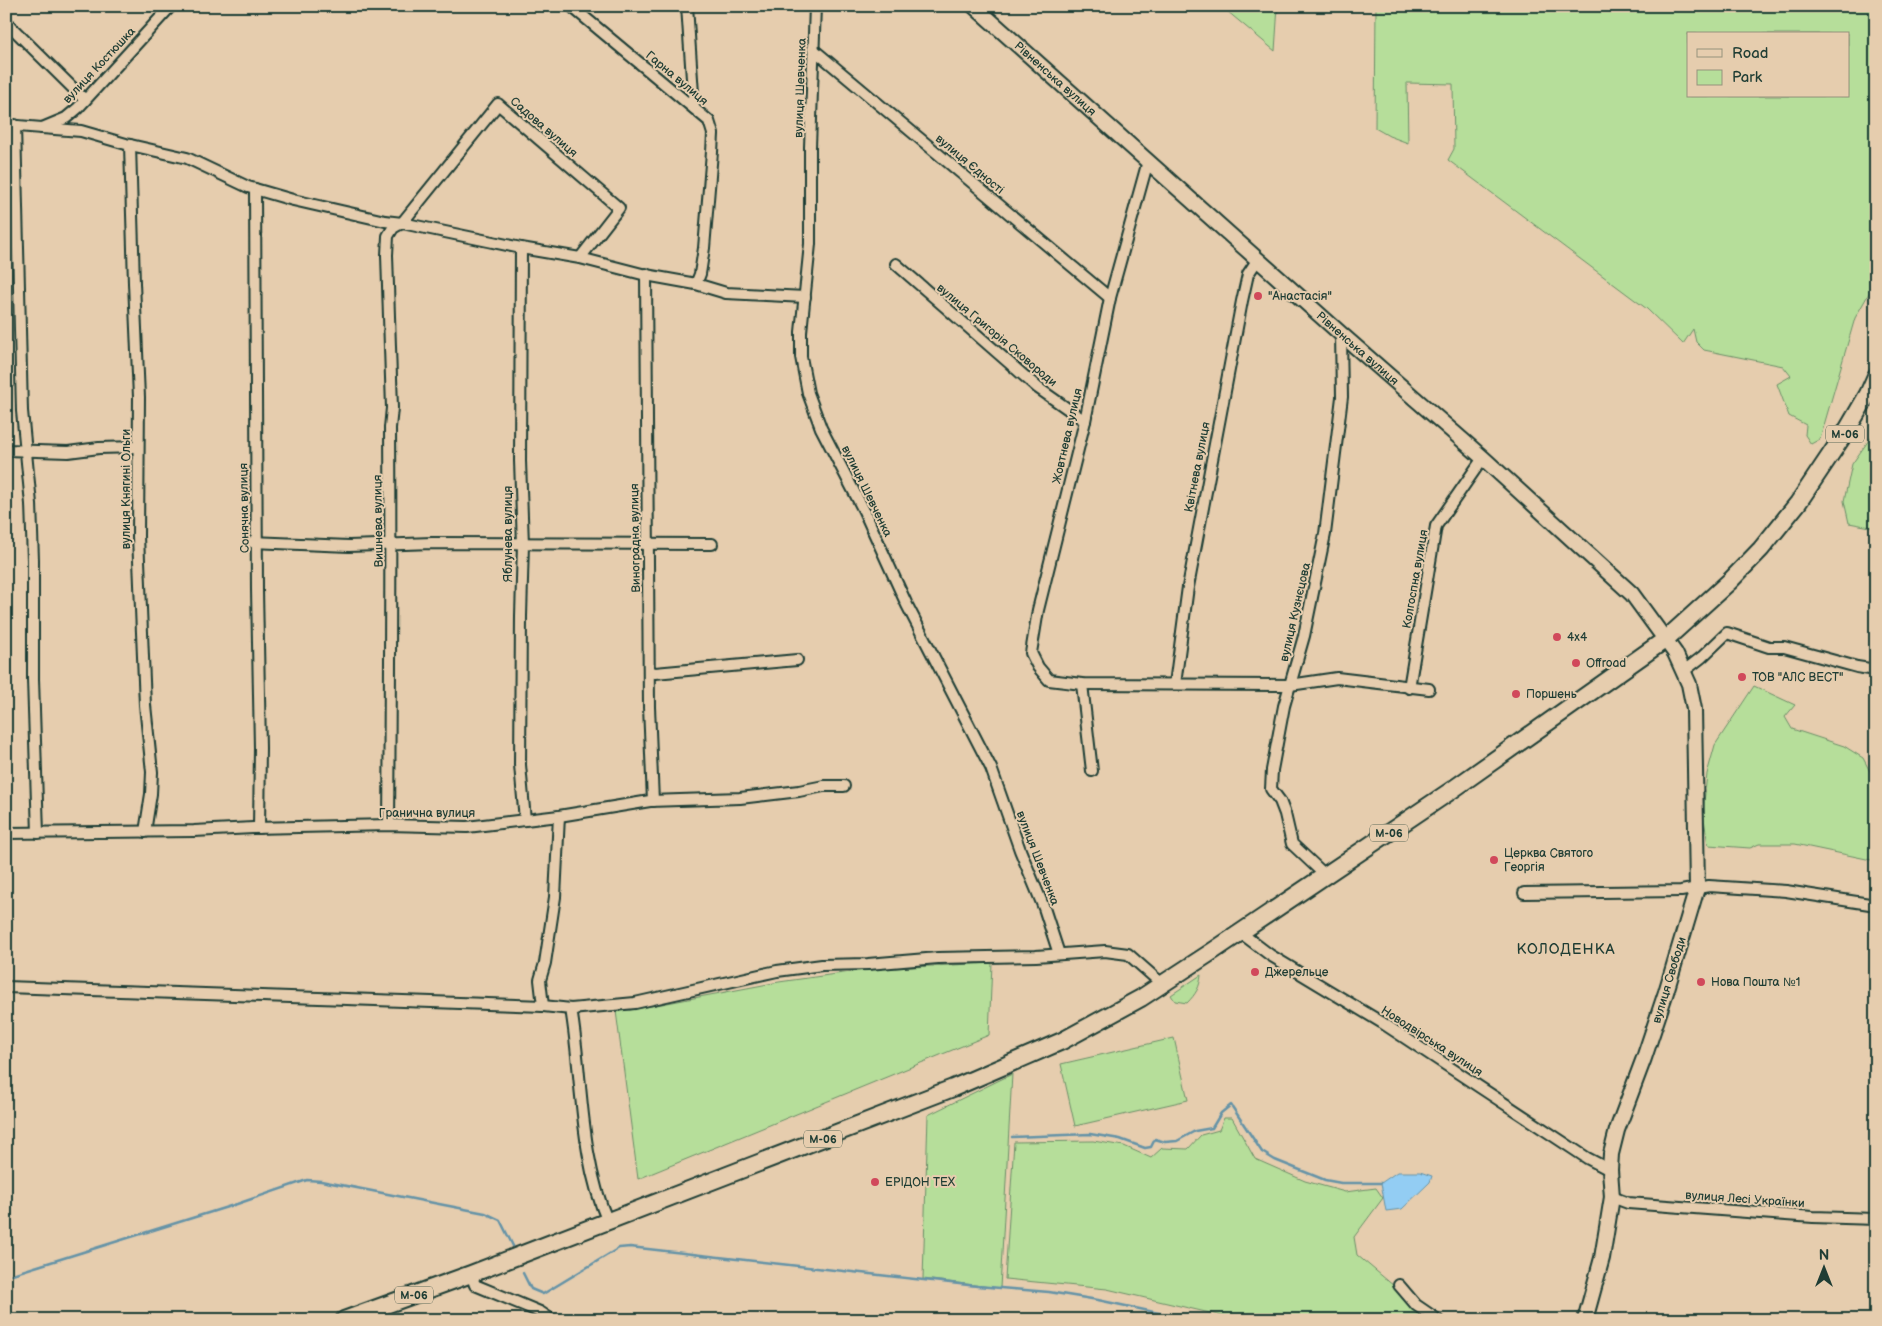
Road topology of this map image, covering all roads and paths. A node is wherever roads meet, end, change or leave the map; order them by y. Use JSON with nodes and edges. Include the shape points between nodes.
{"nodes":[{"id":1,"x":171,"y":6,"type":"edge"},
{"id":2,"x":571,"y":6,"type":"edge"},
{"id":3,"x":687,"y":6,"type":"edge"},
{"id":4,"x":815,"y":6,"type":"edge"},
{"id":5,"x":974,"y":6,"type":"edge"},
{"id":6,"x":6,"y":22,"type":"edge"},
{"id":7,"x":814,"y":49,"type":"junction"},
{"id":8,"x":81,"y":104,"type":"junction"},
{"id":9,"x":694,"y":108,"type":"junction"},
{"id":10,"x":11,"y":125,"type":"edge"},
{"id":11,"x":42,"y":128,"type":"junction"},
{"id":12,"x":81,"y":131,"type":"junction"},
{"id":13,"x":130,"y":145,"type":"junction"},
{"id":14,"x":1148,"y":161,"type":"junction"},
{"id":15,"x":255,"y":189,"type":"junction"},
{"id":16,"x":402,"y":223,"type":"junction"},
{"id":17,"x":521,"y":248,"type":"junction"},
{"id":18,"x":580,"y":258,"type":"junction"},
{"id":19,"x":1258,"y":259,"type":"junction"},
{"id":20,"x":896,"y":264,"type":"dead end"},
{"id":21,"x":646,"y":274,"type":"junction"},
{"id":22,"x":696,"y":284,"type":"junction"},
{"id":23,"x":805,"y":297,"type":"junction"},
{"id":24,"x":1110,"y":298,"type":"junction"},
{"id":25,"x":1341,"y":334,"type":"junction"},
{"id":26,"x":1876,"y":376,"type":"edge"},
{"id":27,"x":1085,"y":421,"type":"junction"},
{"id":28,"x":137,"y":447,"type":"junction"},
{"id":29,"x":6,"y":450,"type":"edge"},
{"id":30,"x":26,"y":450,"type":"junction"},
{"id":31,"x":1484,"y":458,"type":"junction"},
{"id":32,"x":254,"y":543,"type":"junction"},
{"id":33,"x":392,"y":544,"type":"junction"},
{"id":34,"x":523,"y":544,"type":"junction"},
{"id":35,"x":648,"y":544,"type":"junction"},
{"id":36,"x":712,"y":544,"type":"dead end"},
{"id":37,"x":1666,"y":639,"type":"junction"},
{"id":38,"x":797,"y":660,"type":"dead end"},
{"id":39,"x":1876,"y":670,"type":"edge"},
{"id":40,"x":649,"y":671,"type":"junction"},
{"id":41,"x":1684,"y":671,"type":"junction"},
{"id":42,"x":1082,"y":684,"type":"junction"},
{"id":43,"x":1175,"y":684,"type":"junction"},
{"id":44,"x":1290,"y":685,"type":"junction"},
{"id":45,"x":1409,"y":688,"type":"junction"},
{"id":46,"x":1428,"y":689,"type":"dead end"},
{"id":47,"x":1092,"y":770,"type":"dead end"},
{"id":48,"x":844,"y":786,"type":"dead end"},
{"id":49,"x":652,"y":801,"type":"junction"},
{"id":50,"x":559,"y":816,"type":"junction"},
{"id":51,"x":525,"y":820,"type":"junction"},
{"id":52,"x":389,"y":825,"type":"junction"},
{"id":53,"x":259,"y":828,"type":"junction"},
{"id":54,"x":145,"y":832,"type":"junction"},
{"id":55,"x":6,"y":833,"type":"edge"},
{"id":56,"x":38,"y":833,"type":"junction"},
{"id":57,"x":1326,"y":876,"type":"junction"},
{"id":58,"x":1697,"y":888,"type":"junction"},
{"id":59,"x":1524,"y":893,"type":"dead end"},
{"id":60,"x":1876,"y":905,"type":"edge"},
{"id":61,"x":1241,"y":933,"type":"junction"},
{"id":62,"x":1059,"y":954,"type":"junction"},
{"id":63,"x":1162,"y":984,"type":"junction"},
{"id":64,"x":6,"y":987,"type":"edge"},
{"id":65,"x":543,"y":1006,"type":"junction"},
{"id":66,"x":571,"y":1009,"type":"junction"},
{"id":67,"x":1610,"y":1170,"type":"junction"},
{"id":68,"x":1612,"y":1197,"type":"junction"},
{"id":69,"x":1876,"y":1219,"type":"edge"},
{"id":70,"x":608,"y":1222,"type":"junction"},
{"id":71,"x":471,"y":1274,"type":"junction"},
{"id":72,"x":1399,"y":1285,"type":"dead end"},
{"id":73,"x":344,"y":1320,"type":"edge"},
{"id":74,"x":552,"y":1320,"type":"edge"},
{"id":75,"x":1438,"y":1320,"type":"edge"},
{"id":76,"x":1585,"y":1320,"type":"edge"}],
"edges":[{"from":1,"to":8,"type":"street","name":"вулиця Костюшка"},
{"from":2,"to":9,"type":"street","name":"Гарна вулиця"},
{"from":3,"to":9,"type":"street"},
{"from":4,"to":7,"type":"street","name":"вулиця Шевченка"},
{"from":5,"to":14,"type":"main road","name":"Рівненська вулиця"},
{"from":6,"to":8,"type":"street"},
{"from":7,"to":23,"type":"street","name":"вулиця Шевченка","via":[[810,244]]},
{"from":7,"to":24,"type":"street","name":"вулиця Єдності"},
{"from":8,"to":11,"type":"street","name":"вулиця Костюшка","via":[[66,118]]},
{"from":8,"to":12,"type":"street","via":[[76,120]]},
{"from":9,"to":22,"type":"street","name":"Гарна вулиця","via":[[709,121],[713,134],[704,248]]},
{"from":10,"to":11,"type":"street","name":"вулиця Костюшка"},
{"from":10,"to":30,"type":"street"},
{"from":11,"to":12,"type":"street"},
{"from":12,"to":13,"type":"street"},
{"from":13,"to":15,"type":"street","via":[[187,158]]},
{"from":13,"to":28,"type":"street","name":"вулиця Княгині Ольги","via":[[139,397]]},
{"from":14,"to":19,"type":"main road","name":"Рівненська вулиця"},
{"from":14,"to":24,"type":"street","name":"Жовтнева вулиця"},
{"from":15,"to":16,"type":"street"},
{"from":15,"to":32,"type":"street","name":"Сонячна вулиця"},
{"from":16,"to":17,"type":"street"},
{"from":16,"to":18,"type":"street","name":"Садова вулиця","via":[[498,104],[619,208]]},
{"from":16,"to":33,"type":"street","name":"Вишнева вулиця","via":[[388,236],[387,254]]},
{"from":17,"to":18,"type":"street"},
{"from":17,"to":34,"type":"street","name":"Яблунева вулиця"},
{"from":18,"to":21,"type":"street"},
{"from":19,"to":25,"type":"main road","name":"Рівненська вулиця"},
{"from":19,"to":43,"type":"street","name":"Квітнева вулиця","via":[[1248,274],[1242,300],[1191,569]]},
{"from":20,"to":27,"type":"street","name":"вулиця Григорія Сковороди","via":[[1038,388]]},
{"from":21,"to":22,"type":"street"},
{"from":21,"to":35,"type":"street","name":"Виноградна вулиця"},
{"from":22,"to":23,"type":"street","via":[[726,293]]},
{"from":23,"to":62,"type":"street","name":"вулиця Шевченка","via":[[801,357],[808,393],[821,428],[991,768]]},
{"from":24,"to":27,"type":"street","name":"Жовтнева вулиця"},
{"from":25,"to":31,"type":"main road","name":"Рівненська вулиця"},
{"from":25,"to":44,"type":"street","name":"вулиця Кузнєцова","via":[[1342,397],[1325,534],[1304,636]]},
{"from":26,"to":37,"type":"highway","number":"М-06","via":[[1848,430],[1798,503],[1730,581]]},
{"from":27,"to":42,"type":"street","name":"Жовтнева вулиця","via":[[1038,610],[1031,653],[1049,680]]},
{"from":28,"to":30,"type":"street","via":[[68,452]]},
{"from":28,"to":54,"type":"street","name":"вулиця Княгині Ольги","via":[[144,679],[152,772]]},
{"from":29,"to":30,"type":"street"},
{"from":30,"to":56,"type":"street","via":[[33,560]]},
{"from":31,"to":37,"type":"main road","name":"Рівненська вулиця","via":[[1632,594]]},
{"from":31,"to":45,"type":"street","name":"Колгоспна вулиця","via":[[1436,526]]},
{"from":32,"to":33,"type":"street"},
{"from":32,"to":53,"type":"street","name":"Сонячна вулиця"},
{"from":33,"to":34,"type":"street"},
{"from":33,"to":52,"type":"street","name":"Вишнева вулиця"},
{"from":34,"to":35,"type":"street"},
{"from":34,"to":51,"type":"street","name":"Яблунева вулиця","via":[[520,764]]},
{"from":35,"to":36,"type":"street"},
{"from":35,"to":40,"type":"street","name":"Виноградна вулиця"},
{"from":37,"to":41,"type":"main road","name":"вулиця Свободи"},
{"from":37,"to":57,"type":"highway","number":"М-06"},
{"from":38,"to":40,"type":"street"},
{"from":39,"to":41,"type":"street","via":[[1784,647],[1769,647],[1726,633]]},
{"from":40,"to":49,"type":"street","name":"Виноградна вулиця"},
{"from":41,"to":58,"type":"main road","name":"вулиця Свободи","via":[[1694,709]]},
{"from":42,"to":43,"type":"street","name":"Жовтнева вулиця"},
{"from":42,"to":47,"type":"street"},
{"from":43,"to":44,"type":"street","name":"Жовтнева вулиця"},
{"from":44,"to":45,"type":"street","name":"Жовтнева вулиця","via":[[1337,678]]},
{"from":44,"to":57,"type":"street","name":"вулиця Кузнєцова","via":[[1276,745],[1272,789],[1285,814],[1292,844]]},
{"from":45,"to":46,"type":"street","name":"Жовтнева вулиця"},
{"from":48,"to":49,"type":"street","name":"Гранична вулиця","via":[[740,798]]},
{"from":49,"to":50,"type":"street","name":"Гранична вулиця"},
{"from":50,"to":51,"type":"street","name":"Гранична вулиця"},
{"from":50,"to":65,"type":"street","via":[[554,905],[540,980]]},
{"from":51,"to":52,"type":"street","name":"Гранична вулиця","via":[[467,827]]},
{"from":52,"to":53,"type":"street","name":"Гранична вулиця"},
{"from":53,"to":54,"type":"street","name":"Гранична вулиця"},
{"from":54,"to":56,"type":"street","name":"Гранична вулиця"},
{"from":55,"to":56,"type":"street","name":"Гранична вулиця"},
{"from":57,"to":61,"type":"highway","number":"М-06"},
{"from":58,"to":59,"type":"street","via":[[1682,891]]},
{"from":58,"to":60,"type":"street","via":[[1762,888]]},
{"from":58,"to":67,"type":"main road","name":"вулиця Свободи","via":[[1666,992],[1617,1130]]},
{"from":61,"to":63,"type":"highway","number":"М-06"},
{"from":61,"to":67,"type":"street","name":"Новодвірська вулиця","via":[[1270,955],[1381,1022]]},
{"from":62,"to":63,"type":"street","via":[[1105,951],[1128,954]]},
{"from":62,"to":66,"type":"street","via":[[822,965],[635,1003]]},
{"from":63,"to":70,"type":"highway","number":"М-06","via":[[1031,1056]]},
{"from":64,"to":65,"type":"street"},
{"from":65,"to":66,"type":"street"},
{"from":66,"to":70,"type":"street","via":[[585,1128],[592,1168]]},
{"from":67,"to":68,"type":"main road","name":"вулиця Свободи"},
{"from":68,"to":69,"type":"street","name":"вулиця Лесі Українки","via":[[1628,1203]]},
{"from":68,"to":76,"type":"main road","name":"вулиця Свободи","via":[[1602,1258]]},
{"from":70,"to":71,"type":"highway","number":"М-06"},
{"from":71,"to":73,"type":"highway","number":"М-06"},
{"from":71,"to":74,"type":"street","via":[[475,1285]]},
{"from":72,"to":75,"type":"street","via":[[1416,1305]]}]}
